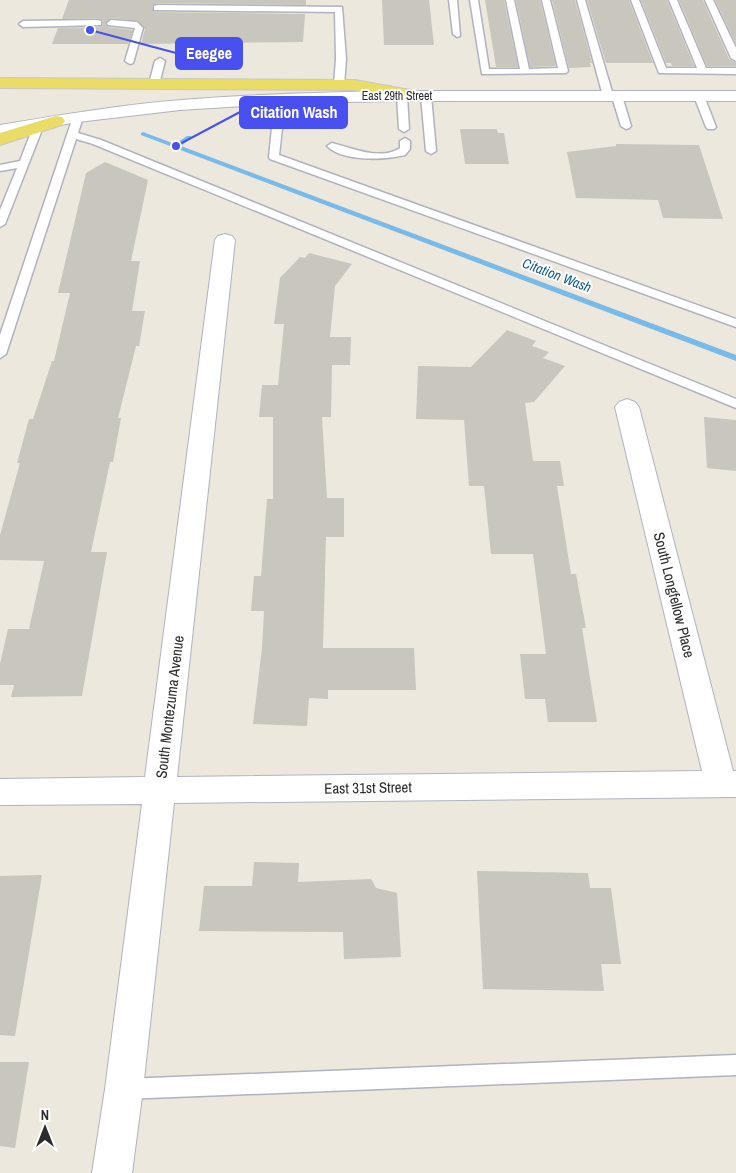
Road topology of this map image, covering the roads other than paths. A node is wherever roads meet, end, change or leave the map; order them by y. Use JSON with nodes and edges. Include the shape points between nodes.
{"nodes":[{"id":1,"x":453,"y":0,"type":"edge"},
{"id":2,"x":474,"y":0,"type":"edge"},
{"id":3,"x":510,"y":0,"type":"edge"},
{"id":4,"x":546,"y":0,"type":"edge"},
{"id":5,"x":581,"y":0,"type":"edge"},
{"id":6,"x":635,"y":0,"type":"edge"},
{"id":7,"x":673,"y":0,"type":"edge"},
{"id":8,"x":709,"y":0,"type":"edge"},
{"id":9,"x":157,"y":8,"type":"dead end"},
{"id":10,"x":98,"y":23,"type":"dead end"},
{"id":11,"x":111,"y":23,"type":"dead end"},
{"id":12,"x":24,"y":24,"type":"dead end"},
{"id":13,"x":457,"y":34,"type":"dead end"},
{"id":14,"x":736,"y":58,"type":"edge"},
{"id":15,"x":160,"y":60,"type":"dead end"},
{"id":16,"x":130,"y":61,"type":"dead end"},
{"id":17,"x":703,"y":71,"type":"junction"},
{"id":18,"x":736,"y":71,"type":"edge"},
{"id":19,"x":525,"y":72,"type":"junction"},
{"id":20,"x":0,"y":83,"type":"edge"},
{"id":21,"x":154,"y":84,"type":"junction"},
{"id":22,"x":336,"y":91,"type":"junction"},
{"id":23,"x":415,"y":96,"type":"junction"},
{"id":24,"x":613,"y":96,"type":"junction"},
{"id":25,"x":699,"y":96,"type":"junction"},
{"id":26,"x":736,"y":96,"type":"edge"},
{"id":27,"x":290,"y":98,"type":"junction"},
{"id":28,"x":78,"y":117,"type":"junction"},
{"id":29,"x":332,"y":119,"type":"dead end"},
{"id":30,"x":56,"y":121,"type":"junction"},
{"id":31,"x":626,"y":126,"type":"dead end"},
{"id":32,"x":38,"y":127,"type":"junction"},
{"id":33,"x":711,"y":127,"type":"dead end"},
{"id":34,"x":404,"y":129,"type":"dead end"},
{"id":35,"x":0,"y":130,"type":"edge"},
{"id":36,"x":72,"y":136,"type":"junction"},
{"id":37,"x":0,"y":139,"type":"edge"},
{"id":38,"x":405,"y":141,"type":"dead end"},
{"id":39,"x":332,"y":146,"type":"dead end"},
{"id":40,"x":431,"y":151,"type":"dead end"},
{"id":41,"x":24,"y":163,"type":"junction"},
{"id":42,"x":0,"y":168,"type":"edge"},
{"id":43,"x":0,"y":224,"type":"edge"},
{"id":44,"x":225,"y":240,"type":"dead end"},
{"id":45,"x":736,"y":323,"type":"edge"},
{"id":46,"x":0,"y":354,"type":"edge"},
{"id":47,"x":736,"y":404,"type":"edge"},
{"id":48,"x":627,"y":407,"type":"dead end"},
{"id":49,"x":728,"y":784,"type":"edge"},
{"id":50,"x":160,"y":791,"type":"junction"},
{"id":51,"x":0,"y":792,"type":"edge"},
{"id":52,"x":736,"y":1065,"type":"edge"},
{"id":53,"x":124,"y":1089,"type":"junction"},
{"id":54,"x":112,"y":1173,"type":"edge"}],
"edges":[{"from":1,"to":13,"type":"lane"},
{"from":2,"to":19,"type":"lane","via":[[485,72]]},
{"from":3,"to":19,"type":"lane"},
{"from":4,"to":19,"type":"lane","via":[[562,71]]},
{"from":5,"to":24,"type":"lane"},
{"from":6,"to":17,"type":"lane","via":[[662,71]]},
{"from":7,"to":17,"type":"lane"},
{"from":8,"to":14,"type":"lane"},
{"from":9,"to":22,"type":"lane","via":[[339,9],[341,59]]},
{"from":10,"to":12,"type":"lane"},
{"from":11,"to":16,"type":"lane","via":[[132,23],[139,28]]},
{"from":15,"to":21,"type":"lane"},
{"from":17,"to":18,"type":"lane"},
{"from":20,"to":21,"type":"main road"},
{"from":21,"to":22,"type":"main road"},
{"from":22,"to":23,"type":"street","name":"East 29th Street"},
{"from":22,"to":27,"type":"street","name":"East 29th Street"},
{"from":22,"to":29,"type":"lane"},
{"from":23,"to":24,"type":"street","name":"East 29th Street"},
{"from":23,"to":34,"type":"lane"},
{"from":23,"to":40,"type":"lane"},
{"from":24,"to":25,"type":"street","name":"East 29th Street"},
{"from":24,"to":31,"type":"lane"},
{"from":25,"to":26,"type":"street","name":"East 29th Street"},
{"from":25,"to":33,"type":"lane"},
{"from":27,"to":28,"type":"street","name":"East 29th Street","via":[[180,105]]},
{"from":27,"to":45,"type":"lane","via":[[287,120],[277,128],[274,156]]},
{"from":28,"to":30,"type":"street","name":"East 29th Street"},
{"from":28,"to":36,"type":"lane"},
{"from":30,"to":32,"type":"main road"},
{"from":30,"to":35,"type":"street","name":"East 29th Street"},
{"from":32,"to":37,"type":"main road"},
{"from":32,"to":41,"type":"lane"},
{"from":36,"to":46,"type":"lane"},
{"from":36,"to":47,"type":"lane","via":[[143,160]]},
{"from":38,"to":39,"type":"lane","via":[[401,154],[381,156],[363,157]]},
{"from":41,"to":42,"type":"lane"},
{"from":41,"to":43,"type":"lane"},
{"from":44,"to":50,"type":"street","name":"South Montezuma Avenue"},
{"from":48,"to":49,"type":"street","name":"South Longfellow Place"},
{"from":49,"to":50,"type":"street","name":"East 31st Street"},
{"from":50,"to":51,"type":"street","name":"East 31st Street"},
{"from":50,"to":53,"type":"street","name":"South Montezuma Avenue"},
{"from":52,"to":53,"type":"lane"},
{"from":53,"to":54,"type":"street","name":"South Montezuma Avenue"}]}
